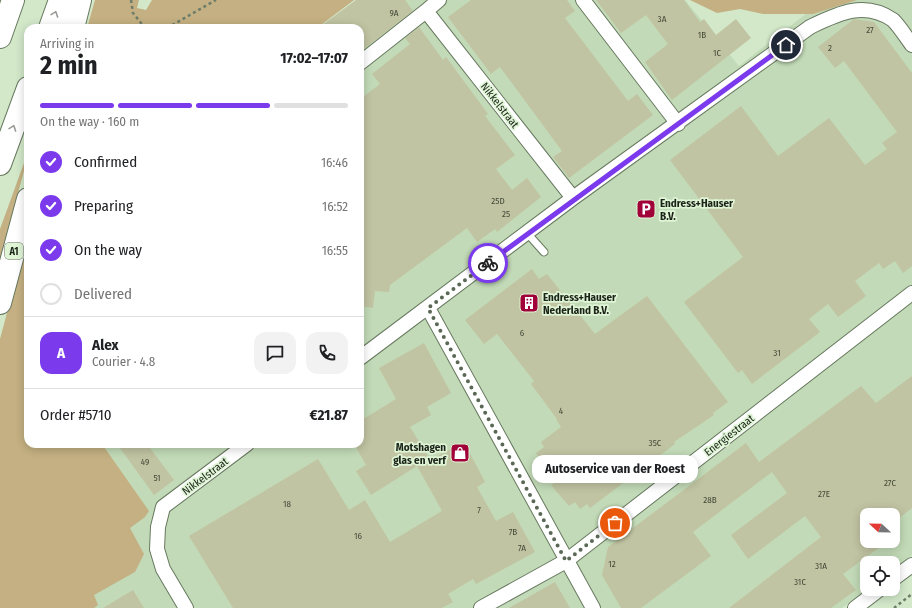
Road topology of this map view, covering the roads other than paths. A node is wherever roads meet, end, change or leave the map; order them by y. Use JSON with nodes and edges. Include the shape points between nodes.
{"nodes":[{"id":1,"x":13,"y":0,"type":"edge"},
{"id":2,"x":60,"y":0,"type":"edge"},
{"id":3,"x":80,"y":0,"type":"edge"},
{"id":4,"x":439,"y":0,"type":"edge"},
{"id":5,"x":584,"y":0,"type":"edge"},
{"id":6,"x":426,"y":11,"type":"junction"},
{"id":7,"x":51,"y":24,"type":"edge"},
{"id":8,"x":74,"y":24,"type":"edge"},
{"id":9,"x":0,"y":37,"type":"edge"},
{"id":10,"x":912,"y":45,"type":"edge"},
{"id":11,"x":364,"y":60,"type":"edge"},
{"id":12,"x":24,"y":99,"type":"edge"},
{"id":13,"x":678,"y":124,"type":"junction"},
{"id":14,"x":0,"y":164,"type":"edge"},
{"id":15,"x":573,"y":198,"type":"junction"},
{"id":16,"x":24,"y":214,"type":"edge"},
{"id":17,"x":527,"y":233,"type":"junction"},
{"id":18,"x":544,"y":252,"type":"dead end"},
{"id":19,"x":912,"y":293,"type":"edge"},
{"id":20,"x":0,"y":303,"type":"edge"},
{"id":21,"x":428,"y":308,"type":"junction"},
{"id":22,"x":364,"y":355,"type":"edge"},
{"id":23,"x":242,"y":448,"type":"edge"},
{"id":24,"x":566,"y":561,"type":"junction"},
{"id":25,"x":912,"y":565,"type":"edge"},
{"id":26,"x":900,"y":574,"type":"edge"},
{"id":27,"x":871,"y":596,"type":"edge"},
{"id":28,"x":186,"y":608,"type":"edge"},
{"id":29,"x":481,"y":608,"type":"edge"},
{"id":30,"x":593,"y":608,"type":"edge"},
{"id":31,"x":855,"y":608,"type":"edge"}],
"edges":[{"from":1,"to":9,"type":"highway"},
{"from":7,"to":2,"type":"highway","one_way":true},
{"from":3,"to":8,"type":"highway"},
{"from":4,"to":6,"type":"street"},
{"from":5,"to":13,"type":"street"},
{"from":6,"to":11,"type":"street"},
{"from":6,"to":15,"type":"street","name":"Nikkelstraat"},
{"from":10,"to":13,"type":"street","via":[[893,20],[872,8],[849,9],[810,27]]},
{"from":14,"to":12,"type":"highway","one_way":true},
{"from":13,"to":15,"type":"street"},
{"from":15,"to":17,"type":"street"},
{"from":16,"to":20,"type":"highway","number":"A1"},
{"from":17,"to":18,"type":"lane"},
{"from":17,"to":21,"type":"street"},
{"from":19,"to":24,"type":"street","name":"Energiestraat"},
{"from":21,"to":22,"type":"street"},
{"from":21,"to":24,"type":"street"},
{"from":23,"to":28,"type":"street","name":"Nikkelstraat","via":[[163,507],[158,527],[157,549],[163,569]]},
{"from":24,"to":29,"type":"street","name":"Energiestraat"},
{"from":24,"to":30,"type":"street"},
{"from":25,"to":26,"type":"street"},
{"from":27,"to":31,"type":"street"}]}
